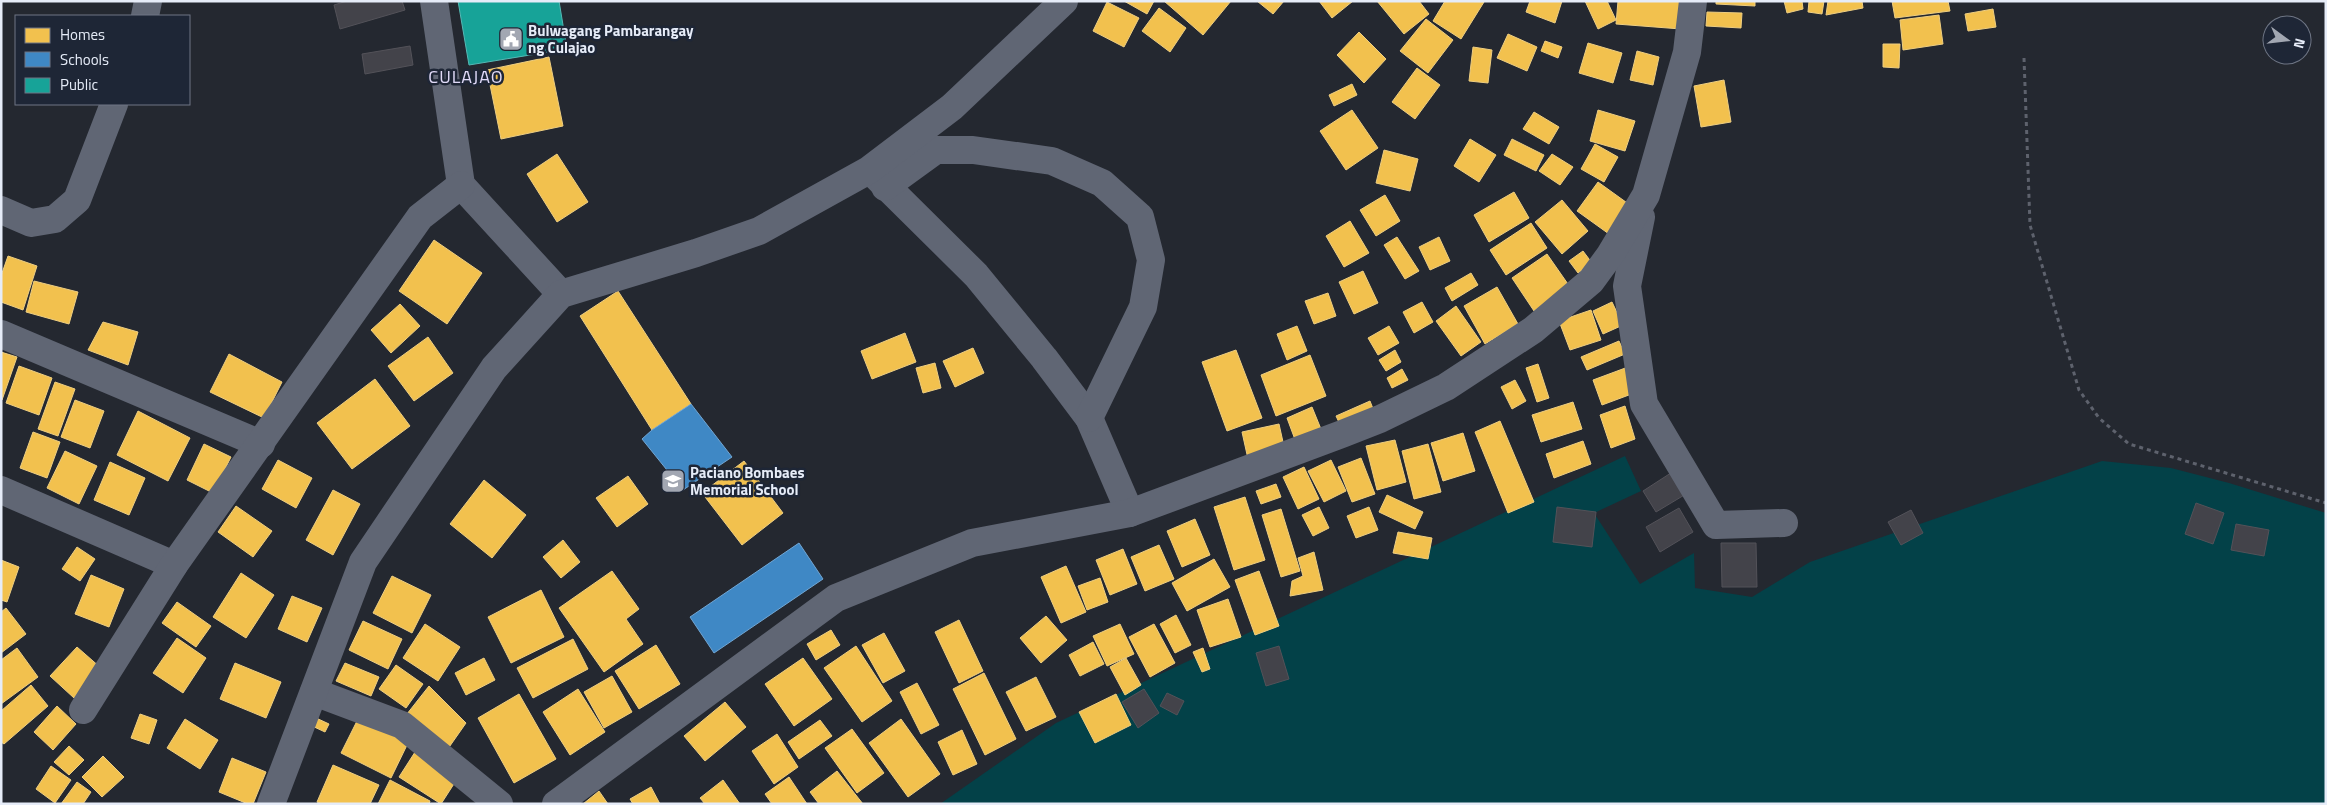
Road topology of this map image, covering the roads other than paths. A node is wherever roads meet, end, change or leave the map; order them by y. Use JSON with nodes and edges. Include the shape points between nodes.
{"nodes":[{"id":1,"x":148,"y":1,"type":"edge"},
{"id":2,"x":434,"y":1,"type":"edge"},
{"id":3,"x":1064,"y":1,"type":"edge"},
{"id":4,"x":1693,"y":1,"type":"edge"},
{"id":5,"x":145,"y":15,"type":"edge"},
{"id":6,"x":114,"y":105,"type":"edge"},
{"id":7,"x":877,"y":178,"type":"junction"},
{"id":8,"x":461,"y":185,"type":"junction"},
{"id":9,"x":1646,"y":195,"type":"junction"},
{"id":10,"x":1,"y":210,"type":"edge"},
{"id":11,"x":561,"y":294,"type":"junction"},
{"id":12,"x":1,"y":334,"type":"edge"},
{"id":13,"x":1090,"y":418,"type":"junction"},
{"id":14,"x":261,"y":444,"type":"junction"},
{"id":15,"x":1,"y":490,"type":"edge"},
{"id":16,"x":1130,"y":514,"type":"junction"},
{"id":17,"x":1784,"y":523,"type":"dead end"},
{"id":18,"x":174,"y":565,"type":"junction"},
{"id":19,"x":314,"y":692,"type":"junction"},
{"id":20,"x":83,"y":710,"type":"dead end"},
{"id":21,"x":271,"y":804,"type":"edge"},
{"id":22,"x":499,"y":804,"type":"edge"},
{"id":23,"x":556,"y":804,"type":"edge"}],
"edges":[{"from":1,"to":5,"type":"street"},
{"from":2,"to":8,"type":"street"},
{"from":3,"to":7,"type":"street"},
{"from":4,"to":9,"type":"street","via":[[1687,52]]},
{"from":6,"to":10,"type":"street","via":[[76,200],[54,219],[31,223]]},
{"from":7,"to":11,"type":"street","via":[[759,231]]},
{"from":7,"to":13,"type":"street","via":[[976,276]]},
{"from":7,"to":13,"type":"street","via":[[936,150],[972,150],[1052,161],[1102,183],[1140,217],[1151,260],[1143,307]]},
{"from":8,"to":11,"type":"street"},
{"from":8,"to":14,"type":"street","via":[[420,217]]},
{"from":9,"to":16,"type":"street","via":[[1591,281],[1533,330],[1454,382],[1365,425]]},
{"from":9,"to":17,"type":"street","via":[[1627,286],[1644,404],[1716,525]]},
{"from":11,"to":19,"type":"street","via":[[494,368],[364,562]]},
{"from":12,"to":14,"type":"street"},
{"from":13,"to":16,"type":"street"},
{"from":14,"to":18,"type":"street"},
{"from":15,"to":18,"type":"street"},
{"from":16,"to":23,"type":"street","via":[[972,543],[836,598]]},
{"from":18,"to":20,"type":"street"},
{"from":19,"to":21,"type":"street"},
{"from":19,"to":22,"type":"street","via":[[402,725]]}]}
